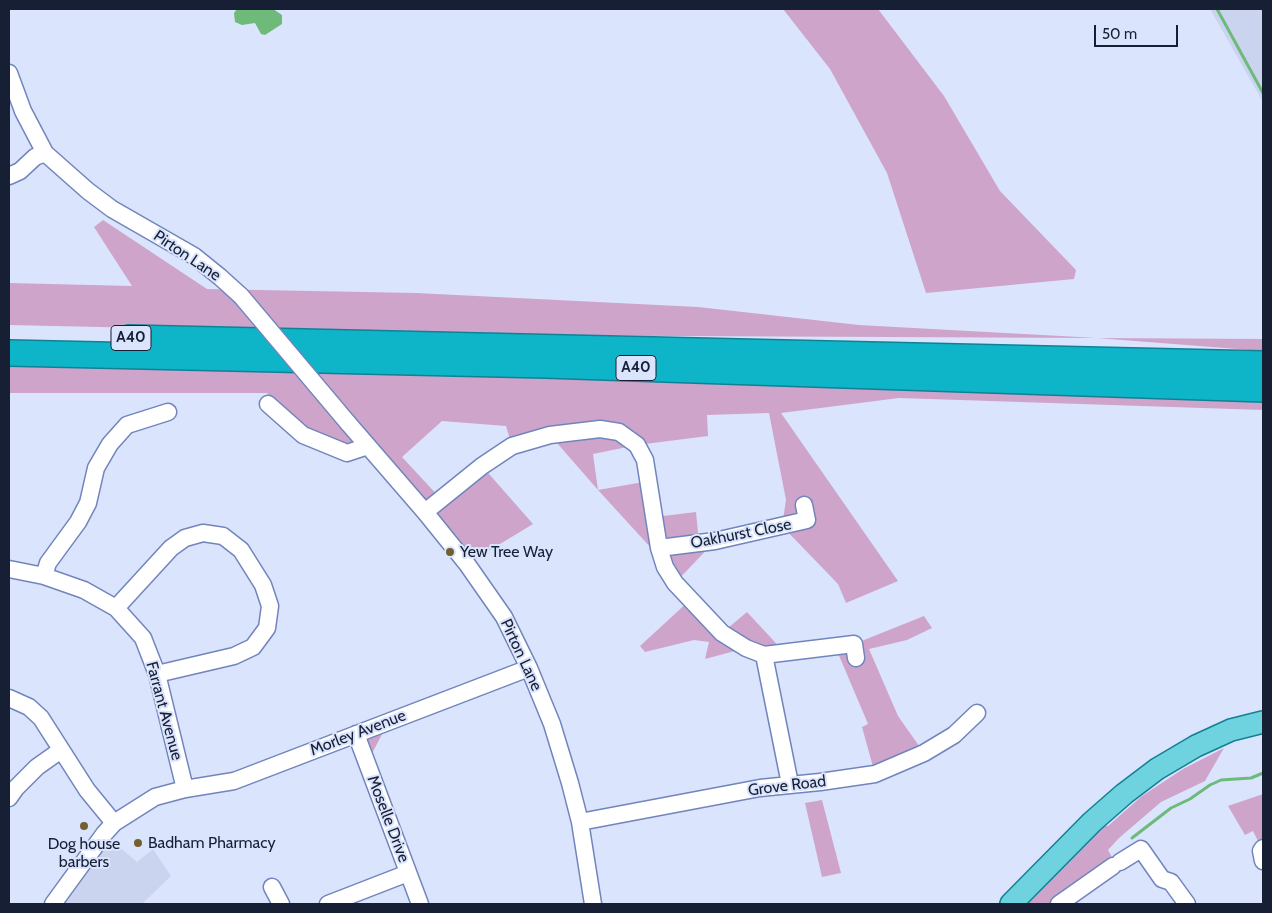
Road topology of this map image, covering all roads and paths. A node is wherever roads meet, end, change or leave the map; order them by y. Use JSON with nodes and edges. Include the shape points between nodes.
{"nodes":[{"id":1,"x":9,"y":72,"type":"edge"},
{"id":2,"x":45,"y":153,"type":"junction"},
{"id":3,"x":9,"y":176,"type":"edge"},
{"id":4,"x":9,"y":336,"type":"edge"},
{"id":5,"x":9,"y":353,"type":"edge"},
{"id":6,"x":1263,"y":364,"type":"edge"},
{"id":7,"x":1263,"y":389,"type":"edge"},
{"id":8,"x":268,"y":404,"type":"dead end"},
{"id":9,"x":168,"y":412,"type":"dead end"},
{"id":10,"x":368,"y":446,"type":"junction"},
{"id":11,"x":804,"y":505,"type":"dead end"},
{"id":12,"x":425,"y":512,"type":"junction"},
{"id":13,"x":660,"y":548,"type":"junction"},
{"id":14,"x":9,"y":569,"type":"edge"},
{"id":15,"x":44,"y":576,"type":"junction"},
{"id":16,"x":116,"y":608,"type":"junction"},
{"id":17,"x":764,"y":655,"type":"junction"},
{"id":18,"x":856,"y":658,"type":"dead end"},
{"id":19,"x":529,"y":668,"type":"junction"},
{"id":20,"x":157,"y":674,"type":"junction"},
{"id":21,"x":9,"y":698,"type":"edge"},
{"id":22,"x":977,"y":713,"type":"dead end"},
{"id":23,"x":1263,"y":722,"type":"edge"},
{"id":24,"x":356,"y":734,"type":"junction"},
{"id":25,"x":61,"y":750,"type":"junction"},
{"id":26,"x":790,"y":784,"type":"junction"},
{"id":27,"x":185,"y":789,"type":"junction"},
{"id":28,"x":9,"y":798,"type":"edge"},
{"id":29,"x":580,"y":822,"type":"junction"},
{"id":30,"x":114,"y":823,"type":"junction"},
{"id":31,"x":1263,"y":848,"type":"edge"},
{"id":32,"x":1263,"y":861,"type":"edge"},
{"id":33,"x":408,"y":873,"type":"junction"},
{"id":34,"x":272,"y":887,"type":"dead end"},
{"id":35,"x":53,"y":904,"type":"edge"},
{"id":36,"x":281,"y":904,"type":"edge"},
{"id":37,"x":328,"y":904,"type":"edge"},
{"id":38,"x":420,"y":904,"type":"edge"},
{"id":39,"x":593,"y":904,"type":"edge"},
{"id":40,"x":1011,"y":904,"type":"edge"},
{"id":41,"x":1059,"y":904,"type":"edge"},
{"id":42,"x":1187,"y":904,"type":"edge"}],
"edges":[{"from":1,"to":2,"type":"street","name":"Pirton Lane","via":[[23,110]]},
{"from":2,"to":3,"type":"street"},
{"from":2,"to":10,"type":"street","name":"Pirton Lane","bridge":true,"via":[[88,191],[194,256],[241,296]]},
{"from":4,"to":6,"type":"highway","number":"A40"},
{"from":5,"to":7,"type":"highway","number":"A40","via":[[555,366]]},
{"from":8,"to":10,"type":"street","via":[[303,435],[347,453]]},
{"from":9,"to":15,"type":"street","via":[[127,425],[110,444],[96,468],[88,503],[48,563]]},
{"from":10,"to":12,"type":"street","name":"Pirton Lane"},
{"from":11,"to":13,"type":"street","name":"Oakhurst Close","via":[[807,520],[715,541]]},
{"from":12,"to":13,"type":"street","via":[[512,446],[550,435],[600,429],[618,432],[637,445],[645,460]]},
{"from":12,"to":19,"type":"street","name":"Pirton Lane","via":[[504,616]]},
{"from":13,"to":17,"type":"street","via":[[665,567],[675,583],[708,619],[722,633]]},
{"from":14,"to":15,"type":"street","name":"Farrant Avenue"},
{"from":15,"to":16,"type":"street","name":"Farrant Avenue","via":[[84,590]]},
{"from":16,"to":20,"type":"street","name":"Farrant Avenue","via":[[142,638]]},
{"from":16,"to":20,"type":"street","via":[[171,548],[185,538],[203,533],[223,536],[241,550],[264,585],[270,606],[266,628],[253,647],[234,656]]},
{"from":17,"to":18,"type":"street","via":[[854,644]]},
{"from":17,"to":26,"type":"street"},
{"from":19,"to":24,"type":"street","name":"Morley Avenue"},
{"from":19,"to":29,"type":"street","name":"Pirton Lane","via":[[552,724]]},
{"from":20,"to":27,"type":"street","name":"Farrant Avenue"},
{"from":21,"to":25,"type":"street","via":[[30,707],[41,718]]},
{"from":22,"to":26,"type":"street","name":"Grove Road","via":[[954,735],[924,753],[875,774]]},
{"from":23,"to":40,"type":"main road","via":[[1231,730],[1196,746],[1150,774],[1092,822]]},
{"from":24,"to":27,"type":"street","name":"Morley Avenue","via":[[234,781]]},
{"from":24,"to":33,"type":"street","name":"Moselle Drive"},
{"from":25,"to":28,"type":"street","via":[[37,767]]},
{"from":25,"to":30,"type":"street"},
{"from":26,"to":29,"type":"street","name":"Grove Road"},
{"from":27,"to":30,"type":"street","name":"Morley Avenue","via":[[155,797]]},
{"from":29,"to":39,"type":"street","name":"Pirton Lane"},
{"from":30,"to":35,"type":"street","name":"Morley Avenue"},
{"from":31,"to":32,"type":"street"},
{"from":33,"to":37,"type":"street"},
{"from":33,"to":38,"type":"street","name":"Moselle Drive"},
{"from":34,"to":36,"type":"street"},
{"from":41,"to":42,"type":"street","via":[[1141,849],[1162,879],[1171,882]]}]}
